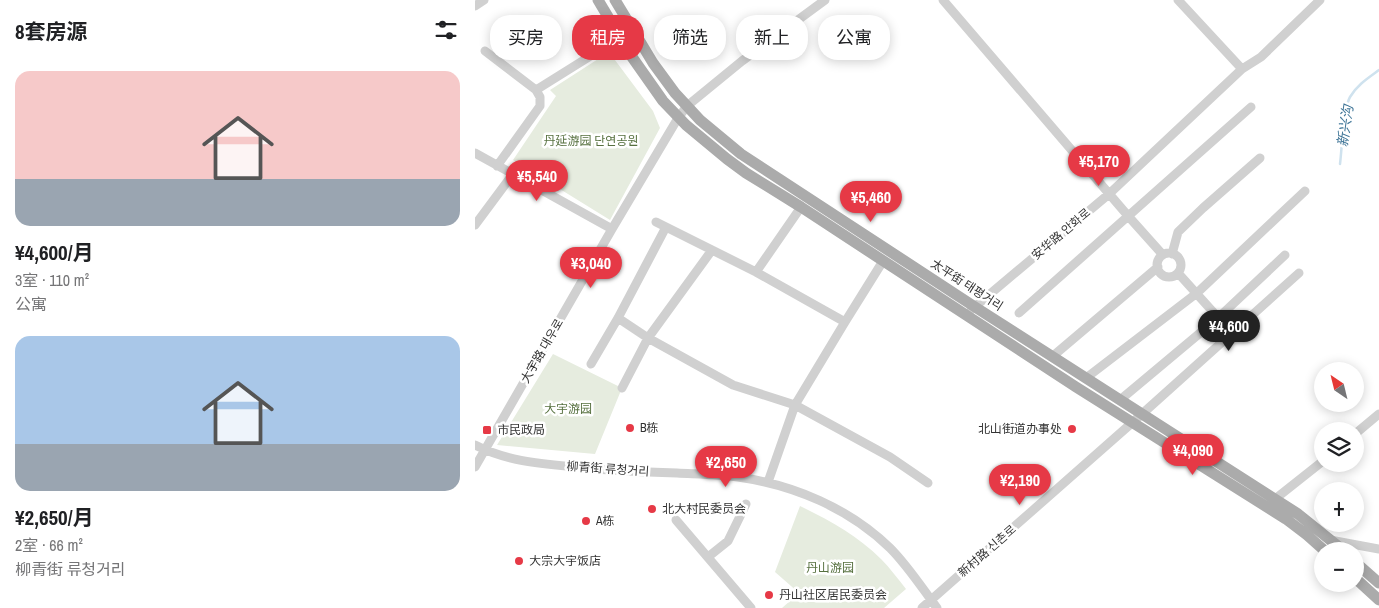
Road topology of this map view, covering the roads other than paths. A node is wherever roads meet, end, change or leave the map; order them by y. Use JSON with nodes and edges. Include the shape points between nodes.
{"nodes":[{"id":1,"x":484,"y":0,"type":"edge"},
{"id":2,"x":598,"y":0,"type":"edge"},
{"id":3,"x":615,"y":0,"type":"edge"},
{"id":4,"x":825,"y":0,"type":"edge"},
{"id":5,"x":943,"y":0,"type":"edge"},
{"id":6,"x":1178,"y":0,"type":"edge"},
{"id":7,"x":1320,"y":0,"type":"edge"},
{"id":8,"x":475,"y":6,"type":"edge"},
{"id":9,"x":607,"y":15,"type":"edge"},
{"id":10,"x":624,"y":15,"type":"edge"},
{"id":11,"x":644,"y":49,"type":"edge"},
{"id":12,"x":485,"y":52,"type":"dead end"},
{"id":13,"x":584,"y":60,"type":"edge"},
{"id":14,"x":634,"y":60,"type":"edge"},
{"id":15,"x":1242,"y":69,"type":"junction"},
{"id":16,"x":536,"y":90,"type":"junction"},
{"id":17,"x":687,"y":106,"type":"junction"},
{"id":18,"x":1251,"y":107,"type":"dead end"},
{"id":19,"x":678,"y":118,"type":"junction"},
{"id":20,"x":475,"y":153,"type":"edge"},
{"id":21,"x":1260,"y":158,"type":"dead end"},
{"id":22,"x":497,"y":166,"type":"junction"},
{"id":23,"x":513,"y":174,"type":"junction"},
{"id":24,"x":1305,"y":191,"type":"dead end"},
{"id":25,"x":1109,"y":194,"type":"junction"},
{"id":26,"x":801,"y":207,"type":"junction"},
{"id":27,"x":1129,"y":217,"type":"junction"},
{"id":28,"x":656,"y":222,"type":"dead end"},
{"id":29,"x":475,"y":225,"type":"edge"},
{"id":30,"x":666,"y":227,"type":"junction"},
{"id":31,"x":611,"y":229,"type":"junction"},
{"id":32,"x":712,"y":250,"type":"junction"},
{"id":33,"x":1168,"y":255,"type":"junction"},
{"id":34,"x":1285,"y":255,"type":"dead end"},
{"id":35,"x":883,"y":262,"type":"junction"},
{"id":36,"x":1158,"y":268,"type":"junction"},
{"id":37,"x":756,"y":272,"type":"junction"},
{"id":38,"x":1178,"y":273,"type":"junction"},
{"id":39,"x":1299,"y":273,"type":"dead end"},
{"id":40,"x":1197,"y":293,"type":"junction"},
{"id":41,"x":975,"y":307,"type":"junction"},
{"id":42,"x":1019,"y":313,"type":"dead end"},
{"id":43,"x":966,"y":316,"type":"junction"},
{"id":44,"x":619,"y":318,"type":"junction"},
{"id":45,"x":1218,"y":318,"type":"junction"},
{"id":46,"x":845,"y":322,"type":"junction"},
{"id":47,"x":1232,"y":333,"type":"junction"},
{"id":48,"x":648,"y":338,"type":"junction"},
{"id":49,"x":1053,"y":356,"type":"junction"},
{"id":50,"x":591,"y":364,"type":"dead end"},
{"id":51,"x":1086,"y":378,"type":"junction"},
{"id":52,"x":622,"y":388,"type":"dead end"},
{"id":53,"x":1120,"y":400,"type":"junction"},
{"id":54,"x":795,"y":405,"type":"junction"},
{"id":55,"x":1143,"y":414,"type":"junction"},
{"id":56,"x":1379,"y":414,"type":"edge"},
{"id":57,"x":1133,"y":423,"type":"junction"},
{"id":58,"x":1364,"y":426,"type":"edge"},
{"id":59,"x":475,"y":445,"type":"edge"},
{"id":60,"x":485,"y":450,"type":"junction"},
{"id":61,"x":475,"y":467,"type":"edge"},
{"id":62,"x":1314,"y":468,"type":"edge"},
{"id":63,"x":768,"y":482,"type":"junction"},
{"id":64,"x":928,"y":483,"type":"dead end"},
{"id":65,"x":1271,"y":503,"type":"junction"},
{"id":66,"x":746,"y":504,"type":"dead end"},
{"id":67,"x":676,"y":520,"type":"dead end"},
{"id":68,"x":1307,"y":535,"type":"junction"},
{"id":69,"x":1331,"y":540,"type":"junction"},
{"id":70,"x":1315,"y":542,"type":"edge"},
{"id":71,"x":1379,"y":549,"type":"edge"},
{"id":72,"x":708,"y":557,"type":"junction"},
{"id":73,"x":1364,"y":570,"type":"edge"},
{"id":74,"x":1379,"y":583,"type":"edge"},
{"id":75,"x":1364,"y":586,"type":"edge"},
{"id":76,"x":931,"y":600,"type":"junction"},
{"id":77,"x":1379,"y":600,"type":"edge"},
{"id":78,"x":751,"y":608,"type":"edge"},
{"id":79,"x":922,"y":608,"type":"edge"},
{"id":80,"x":937,"y":608,"type":"edge"}],
"edges":[{"from":1,"to":8,"type":"street"},
{"from":2,"to":9,"type":"main road","name":"太平街 태평거리"},
{"from":3,"to":10,"type":"main road","name":"太平街 태평거리"},
{"from":4,"to":17,"type":"street","name":"大宇路 대우로"},
{"from":5,"to":25,"type":"street"},
{"from":6,"to":15,"type":"street"},
{"from":7,"to":15,"type":"street","name":"安华路 안화로","via":[[1261,57]]},
{"from":11,"to":17,"type":"main road","name":"太平街 태평거리"},
{"from":12,"to":16,"type":"street"},
{"from":13,"to":16,"type":"street"},
{"from":14,"to":19,"type":"main road","name":"太平街 태평거리"},
{"from":15,"to":25,"type":"street","name":"安华路 안화로"},
{"from":16,"to":22,"type":"street","via":[[540,106]]},
{"from":17,"to":19,"type":"street","name":"大宇路 대우로"},
{"from":17,"to":41,"type":"main road","name":"太平街 태평거리","via":[[747,158]]},
{"from":18,"to":27,"type":"street"},
{"from":19,"to":26,"type":"main road","name":"太平街 태평거리","via":[[732,163]]},
{"from":19,"to":31,"type":"street","name":"大宇路 대우로"},
{"from":20,"to":22,"type":"street"},
{"from":21,"to":33,"type":"street","via":[[1178,232]]},
{"from":22,"to":23,"type":"street"},
{"from":23,"to":29,"type":"street"},
{"from":23,"to":31,"type":"street"},
{"from":24,"to":40,"type":"street"},
{"from":25,"to":27,"type":"street"},
{"from":25,"to":41,"type":"street","name":"安华路 안화로"},
{"from":26,"to":35,"type":"main road","name":"太平街 태평거리"},
{"from":26,"to":37,"type":"street"},
{"from":27,"to":33,"type":"street"},
{"from":27,"to":42,"type":"street"},
{"from":28,"to":30,"type":"street"},
{"from":30,"to":32,"type":"street"},
{"from":30,"to":44,"type":"street"},
{"from":31,"to":60,"type":"street","name":"大宇路 대우로"},
{"from":32,"to":37,"type":"street"},
{"from":32,"to":48,"type":"street"},
{"from":33,"to":36,"type":"street","via":[[1159,260]]},
{"from":33,"to":38,"type":"street","via":[[1179,258],[1181,270]]},
{"from":34,"to":45,"type":"street"},
{"from":35,"to":43,"type":"main road","name":"太平街 태평거리"},
{"from":35,"to":46,"type":"street"},
{"from":36,"to":38,"type":"street","via":[[1165,276],[1172,277]]},
{"from":36,"to":49,"type":"street"},
{"from":37,"to":46,"type":"street"},
{"from":38,"to":40,"type":"street"},
{"from":39,"to":47,"type":"street","name":"新村路 신촌로"},
{"from":40,"to":45,"type":"street"},
{"from":40,"to":51,"type":"street"},
{"from":41,"to":43,"type":"street","name":"安华路 안화로"},
{"from":41,"to":49,"type":"main road","name":"太平街 태평거리"},
{"from":43,"to":57,"type":"main road","name":"太平街 태평거리"},
{"from":44,"to":48,"type":"street"},
{"from":44,"to":50,"type":"street"},
{"from":45,"to":47,"type":"street"},
{"from":45,"to":53,"type":"street"},
{"from":46,"to":54,"type":"street"},
{"from":47,"to":55,"type":"street","name":"新村路 신촌로"},
{"from":48,"to":52,"type":"street"},
{"from":48,"to":54,"type":"street","via":[[733,385]]},
{"from":49,"to":51,"type":"main road","name":"太平街 태평거리"},
{"from":51,"to":53,"type":"main road","name":"太平街 태평거리"},
{"from":53,"to":55,"type":"main road","name":"太平街 태평거리"},
{"from":54,"to":63,"type":"street"},
{"from":54,"to":64,"type":"street","via":[[890,457]]},
{"from":55,"to":57,"type":"street","name":"新村路 신촌로"},
{"from":55,"to":65,"type":"main road","name":"太平街 태평거리"},
{"from":56,"to":58,"type":"street"},
{"from":57,"to":65,"type":"main road","name":"太平街 태평거리"},
{"from":57,"to":76,"type":"street","name":"新村路 신촌로"},
{"from":59,"to":60,"type":"street","name":"柳青街 류청거리"},
{"from":60,"to":61,"type":"street","name":"大宇路 대우로"},
{"from":60,"to":63,"type":"street","name":"柳青街 류청거리","via":[[523,462],[727,476]]},
{"from":62,"to":65,"type":"street"},
{"from":63,"to":76,"type":"street","name":"柳青街 류청거리","via":[[829,504],[862,525],[891,548]]},
{"from":65,"to":68,"type":"main road","name":"太平街 태평거리"},
{"from":65,"to":69,"type":"main road","name":"太平街 태평거리","via":[[1306,519]]},
{"from":66,"to":72,"type":"street","via":[[728,540]]},
{"from":67,"to":72,"type":"street"},
{"from":68,"to":69,"type":"street"},
{"from":68,"to":70,"type":"main road","name":"太平街 태평거리"},
{"from":69,"to":71,"type":"street"},
{"from":72,"to":78,"type":"street"},
{"from":73,"to":74,"type":"main road"},
{"from":75,"to":77,"type":"main road"},
{"from":76,"to":79,"type":"street","name":"新村路 신촌로"},
{"from":76,"to":80,"type":"street","name":"柳青街 류청거리"}]}
